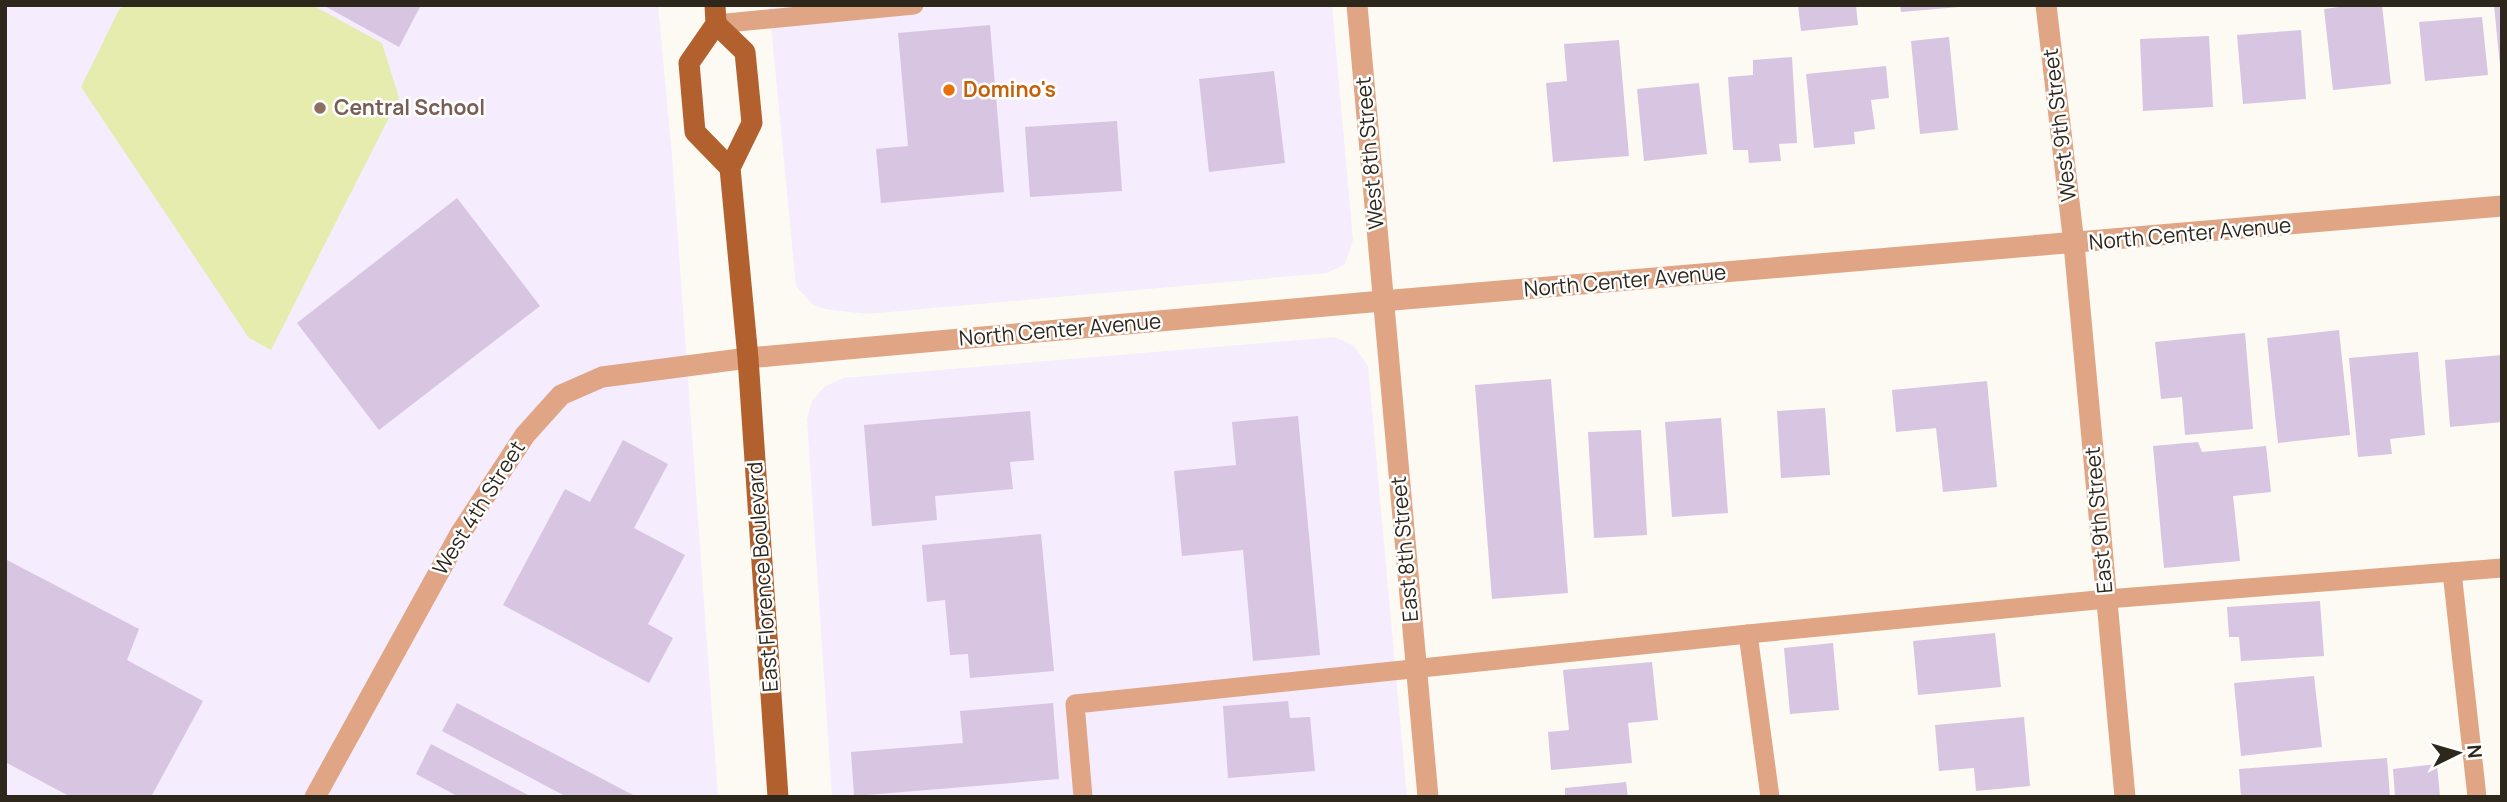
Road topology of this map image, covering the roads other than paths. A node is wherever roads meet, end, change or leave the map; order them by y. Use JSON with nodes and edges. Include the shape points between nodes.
{"nodes":[{"id":1,"x":914,"y":5,"type":"edge"},
{"id":2,"x":1357,"y":5,"type":"edge"},
{"id":3,"x":2046,"y":5,"type":"edge"},
{"id":4,"x":716,"y":15,"type":"edge"},
{"id":5,"x":730,"y":168,"type":"junction"},
{"id":6,"x":2502,"y":206,"type":"edge"},
{"id":7,"x":2074,"y":244,"type":"junction"},
{"id":8,"x":1382,"y":301,"type":"junction"},
{"id":9,"x":748,"y":358,"type":"junction"},
{"id":10,"x":2502,"y":568,"type":"edge"},
{"id":11,"x":2452,"y":572,"type":"junction"},
{"id":12,"x":2107,"y":599,"type":"junction"},
{"id":13,"x":1748,"y":634,"type":"junction"},
{"id":14,"x":1416,"y":669,"type":"junction"},
{"id":15,"x":316,"y":797,"type":"edge"},
{"id":16,"x":778,"y":797,"type":"edge"},
{"id":17,"x":1083,"y":797,"type":"edge"},
{"id":18,"x":1428,"y":797,"type":"edge"},
{"id":19,"x":1770,"y":797,"type":"edge"},
{"id":20,"x":2125,"y":797,"type":"edge"},
{"id":21,"x":2477,"y":797,"type":"edge"}],
"edges":[{"from":1,"to":4,"type":"lane"},
{"from":2,"to":8,"type":"street","name":"West 8th Street"},
{"from":3,"to":7,"type":"street","name":"West 9th Street"},
{"from":4,"to":5,"type":"main road","via":[[746,52],[752,123]]},
{"from":4,"to":5,"type":"main road","via":[[690,63],[695,131]]},
{"from":5,"to":9,"type":"main road","name":"East Florence Boulevard"},
{"from":6,"to":7,"type":"street","name":"North Center Avenue"},
{"from":7,"to":8,"type":"street","name":"North Center Avenue"},
{"from":7,"to":12,"type":"street","name":"East 9th Street"},
{"from":8,"to":9,"type":"street","name":"North Center Avenue"},
{"from":8,"to":14,"type":"street","name":"East 8th Street"},
{"from":9,"to":15,"type":"street","name":"West 4th Street","via":[[602,377],[561,395],[525,435],[460,534]]},
{"from":9,"to":16,"type":"main road","name":"East Florence Boulevard"},
{"from":10,"to":11,"type":"lane"},
{"from":11,"to":12,"type":"lane"},
{"from":11,"to":21,"type":"lane"},
{"from":12,"to":13,"type":"lane"},
{"from":12,"to":20,"type":"street","name":"East 9th Street"},
{"from":13,"to":14,"type":"lane"},
{"from":13,"to":19,"type":"lane"},
{"from":14,"to":17,"type":"lane","via":[[1075,704]]},
{"from":14,"to":18,"type":"street","name":"East 8th Street"}]}
